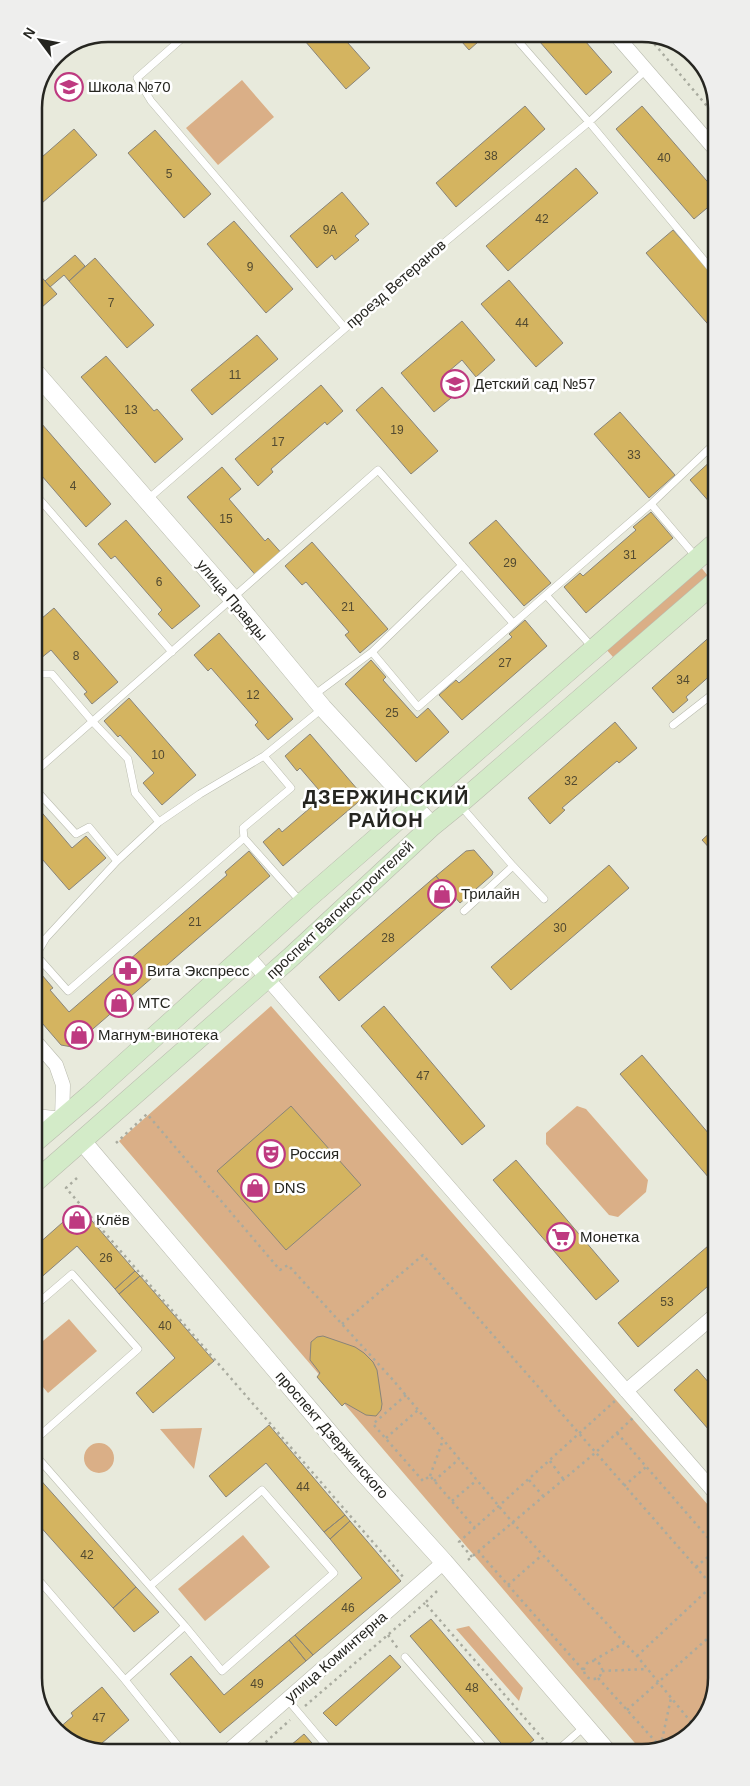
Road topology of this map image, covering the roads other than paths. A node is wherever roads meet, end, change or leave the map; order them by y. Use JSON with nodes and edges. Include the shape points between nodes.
{"nodes":[{"id":1,"x":179,"y":42,"type":"edge"},
{"id":2,"x":520,"y":43,"type":"edge"},
{"id":3,"x":623,"y":43,"type":"edge"},
{"id":4,"x":646,"y":70,"type":"junction"},
{"id":5,"x":589,"y":122,"type":"junction"},
{"id":6,"x":708,"y":141,"type":"edge"},
{"id":7,"x":708,"y":265,"type":"edge"},
{"id":8,"x":345,"y":328,"type":"junction"},
{"id":9,"x":43,"y":382,"type":"edge"},
{"id":10,"x":708,"y":450,"type":"edge"},
{"id":11,"x":147,"y":500,"type":"junction"},
{"id":12,"x":43,"y":503,"type":"edge"},
{"id":13,"x":651,"y":504,"type":"junction"},
{"id":14,"x":708,"y":550,"type":"edge"},
{"id":15,"x":698,"y":558,"type":"junction"},
{"id":16,"x":462,"y":565,"type":"junction"},
{"id":17,"x":708,"y":588,"type":"edge"},
{"id":18,"x":546,"y":595,"type":"junction"},
{"id":19,"x":232,"y":598,"type":"junction"},
{"id":20,"x":513,"y":623,"type":"junction"},
{"id":21,"x":594,"y":649,"type":"junction"},
{"id":22,"x":172,"y":652,"type":"junction"},
{"id":23,"x":372,"y":652,"type":"junction"},
{"id":24,"x":43,"y":674,"type":"edge"},
{"id":25,"x":708,"y":697,"type":"edge"},
{"id":26,"x":318,"y":701,"type":"junction"},
{"id":27,"x":92,"y":721,"type":"junction"},
{"id":28,"x":673,"y":725,"type":"dead end"},
{"id":29,"x":264,"y":756,"type":"junction"},
{"id":30,"x":43,"y":766,"type":"edge"},
{"id":31,"x":43,"y":797,"type":"edge"},
{"id":32,"x":459,"y":804,"type":"junction"},
{"id":33,"x":414,"y":806,"type":"junction"},
{"id":34,"x":159,"y":822,"type":"junction"},
{"id":35,"x":432,"y":826,"type":"junction"},
{"id":36,"x":244,"y":838,"type":"junction"},
{"id":37,"x":117,"y":860,"type":"junction"},
{"id":38,"x":513,"y":866,"type":"junction"},
{"id":39,"x":544,"y":900,"type":"dead end"},
{"id":40,"x":302,"y":904,"type":"junction"},
{"id":41,"x":464,"y":911,"type":"dead end"},
{"id":42,"x":42,"y":944,"type":"edge"},
{"id":43,"x":246,"y":954,"type":"junction"},
{"id":44,"x":42,"y":962,"type":"edge"},
{"id":45,"x":267,"y":978,"type":"junction"},
{"id":46,"x":42,"y":1049,"type":"edge"},
{"id":47,"x":42,"y":1117,"type":"edge"},
{"id":48,"x":62,"y":1119,"type":"junction"},
{"id":49,"x":42,"y":1136,"type":"edge"},
{"id":50,"x":82,"y":1141,"type":"junction"},
{"id":51,"x":42,"y":1175,"type":"edge"},
{"id":52,"x":42,"y":1300,"type":"edge"},
{"id":53,"x":708,"y":1321,"type":"edge"},
{"id":54,"x":626,"y":1391,"type":"junction"},
{"id":55,"x":42,"y":1433,"type":"edge"},
{"id":56,"x":42,"y":1463,"type":"edge"},
{"id":57,"x":708,"y":1485,"type":"edge"},
{"id":58,"x":444,"y":1562,"type":"junction"},
{"id":59,"x":42,"y":1584,"type":"edge"},
{"id":60,"x":150,"y":1586,"type":"junction"},
{"id":61,"x":185,"y":1626,"type":"junction"},
{"id":62,"x":405,"y":1657,"type":"road end"},
{"id":63,"x":125,"y":1680,"type":"junction"},
{"id":64,"x":287,"y":1699,"type":"junction"},
{"id":65,"x":586,"y":1726,"type":"junction"},
{"id":66,"x":176,"y":1743,"type":"edge"},
{"id":67,"x":237,"y":1743,"type":"edge"},
{"id":68,"x":325,"y":1743,"type":"edge"},
{"id":69,"x":481,"y":1744,"type":"edge"},
{"id":70,"x":565,"y":1744,"type":"edge"},
{"id":71,"x":601,"y":1744,"type":"edge"}],
"edges":[{"from":1,"to":8,"type":"lane","via":[[137,78],[151,101]]},
{"from":2,"to":5,"type":"lane"},
{"from":3,"to":4,"type":"street"},
{"from":4,"to":5,"type":"lane","name":"проезд Ветеранов"},
{"from":4,"to":6,"type":"street"},
{"from":5,"to":7,"type":"lane"},
{"from":5,"to":8,"type":"lane","name":"проезд Ветеранов"},
{"from":8,"to":11,"type":"lane","name":"проезд Ветеранов"},
{"from":9,"to":11,"type":"street","name":"улица Правды"},
{"from":10,"to":13,"type":"lane"},
{"from":11,"to":19,"type":"street","name":"улица Правды"},
{"from":12,"to":22,"type":"lane"},
{"from":13,"to":15,"type":"lane"},
{"from":13,"to":18,"type":"lane"},
{"from":14,"to":15,"type":"main road","name":"проспект Вагоностроителей"},
{"from":15,"to":21,"type":"main road","name":"проспект Вагоностроителей"},
{"from":16,"to":19,"type":"lane","via":[[378,470]]},
{"from":16,"to":20,"type":"lane"},
{"from":16,"to":23,"type":"lane"},
{"from":17,"to":32,"type":"main road","name":"проспект Вагоностроителей"},
{"from":18,"to":20,"type":"lane"},
{"from":18,"to":21,"type":"lane"},
{"from":19,"to":22,"type":"lane"},
{"from":19,"to":26,"type":"street","name":"улица Правды"},
{"from":20,"to":23,"type":"lane","via":[[418,707]]},
{"from":21,"to":33,"type":"main road","name":"проспект Вагоностроителей"},
{"from":22,"to":27,"type":"lane"},
{"from":23,"to":26,"type":"lane"},
{"from":24,"to":27,"type":"lane","via":[[52,674]]},
{"from":25,"to":28,"type":"lane"},
{"from":26,"to":29,"type":"lane"},
{"from":26,"to":33,"type":"street","name":"улица Правды"},
{"from":27,"to":30,"type":"lane"},
{"from":27,"to":34,"type":"lane","via":[[128,758],[135,793]]},
{"from":29,"to":34,"type":"lane"},
{"from":29,"to":36,"type":"lane","via":[[290,788],[243,828]]},
{"from":31,"to":37,"type":"lane","via":[[76,834],[88,827]]},
{"from":32,"to":35,"type":"main road","name":"проспект Вагоностроителей"},
{"from":32,"to":38,"type":"lane"},
{"from":33,"to":35,"type":"street","name":"улица Правды"},
{"from":33,"to":40,"type":"main road","name":"проспект Вагоностроителей"},
{"from":34,"to":37,"type":"lane"},
{"from":35,"to":45,"type":"main road","name":"проспект Вагоностроителей"},
{"from":36,"to":40,"type":"lane"},
{"from":36,"to":44,"type":"lane","via":[[68,992]]},
{"from":37,"to":42,"type":"lane"},
{"from":38,"to":39,"type":"lane"},
{"from":38,"to":41,"type":"lane"},
{"from":40,"to":43,"type":"main road","name":"проспект Вагоностроителей"},
{"from":43,"to":45,"type":"street"},
{"from":43,"to":48,"type":"main road","name":"проспект Вагоностроителей"},
{"from":45,"to":50,"type":"main road","name":"проспект Вагоностроителей"},
{"from":45,"to":54,"type":"street"},
{"from":46,"to":48,"type":"street","via":[[56,1065],[63,1085]]},
{"from":47,"to":48,"type":"street"},
{"from":48,"to":49,"type":"main road","name":"проспект Вагоностроителей"},
{"from":48,"to":50,"type":"main road","name":"проспект Дзержинского"},
{"from":50,"to":51,"type":"main road","name":"проспект Вагоностроителей"},
{"from":50,"to":58,"type":"street","name":"проспект Дзержинского","via":[[359,1468]]},
{"from":52,"to":55,"type":"lane","via":[[72,1274],[138,1349]]},
{"from":53,"to":54,"type":"street"},
{"from":54,"to":57,"type":"street"},
{"from":56,"to":60,"type":"lane"},
{"from":58,"to":64,"type":"street","name":"улица Коминтерна"},
{"from":58,"to":65,"type":"street","name":"проспект Дзержинского"},
{"from":59,"to":63,"type":"lane"},
{"from":60,"to":61,"type":"lane"},
{"from":60,"to":61,"type":"lane","via":[[262,1490],[334,1573],[222,1670]]},
{"from":61,"to":63,"type":"lane"},
{"from":62,"to":69,"type":"lane"},
{"from":63,"to":66,"type":"lane"},
{"from":64,"to":67,"type":"street","name":"улица Коминтерна"},
{"from":64,"to":68,"type":"lane"},
{"from":65,"to":70,"type":"lane"},
{"from":65,"to":71,"type":"street","name":"проспект Дзержинского"}]}
